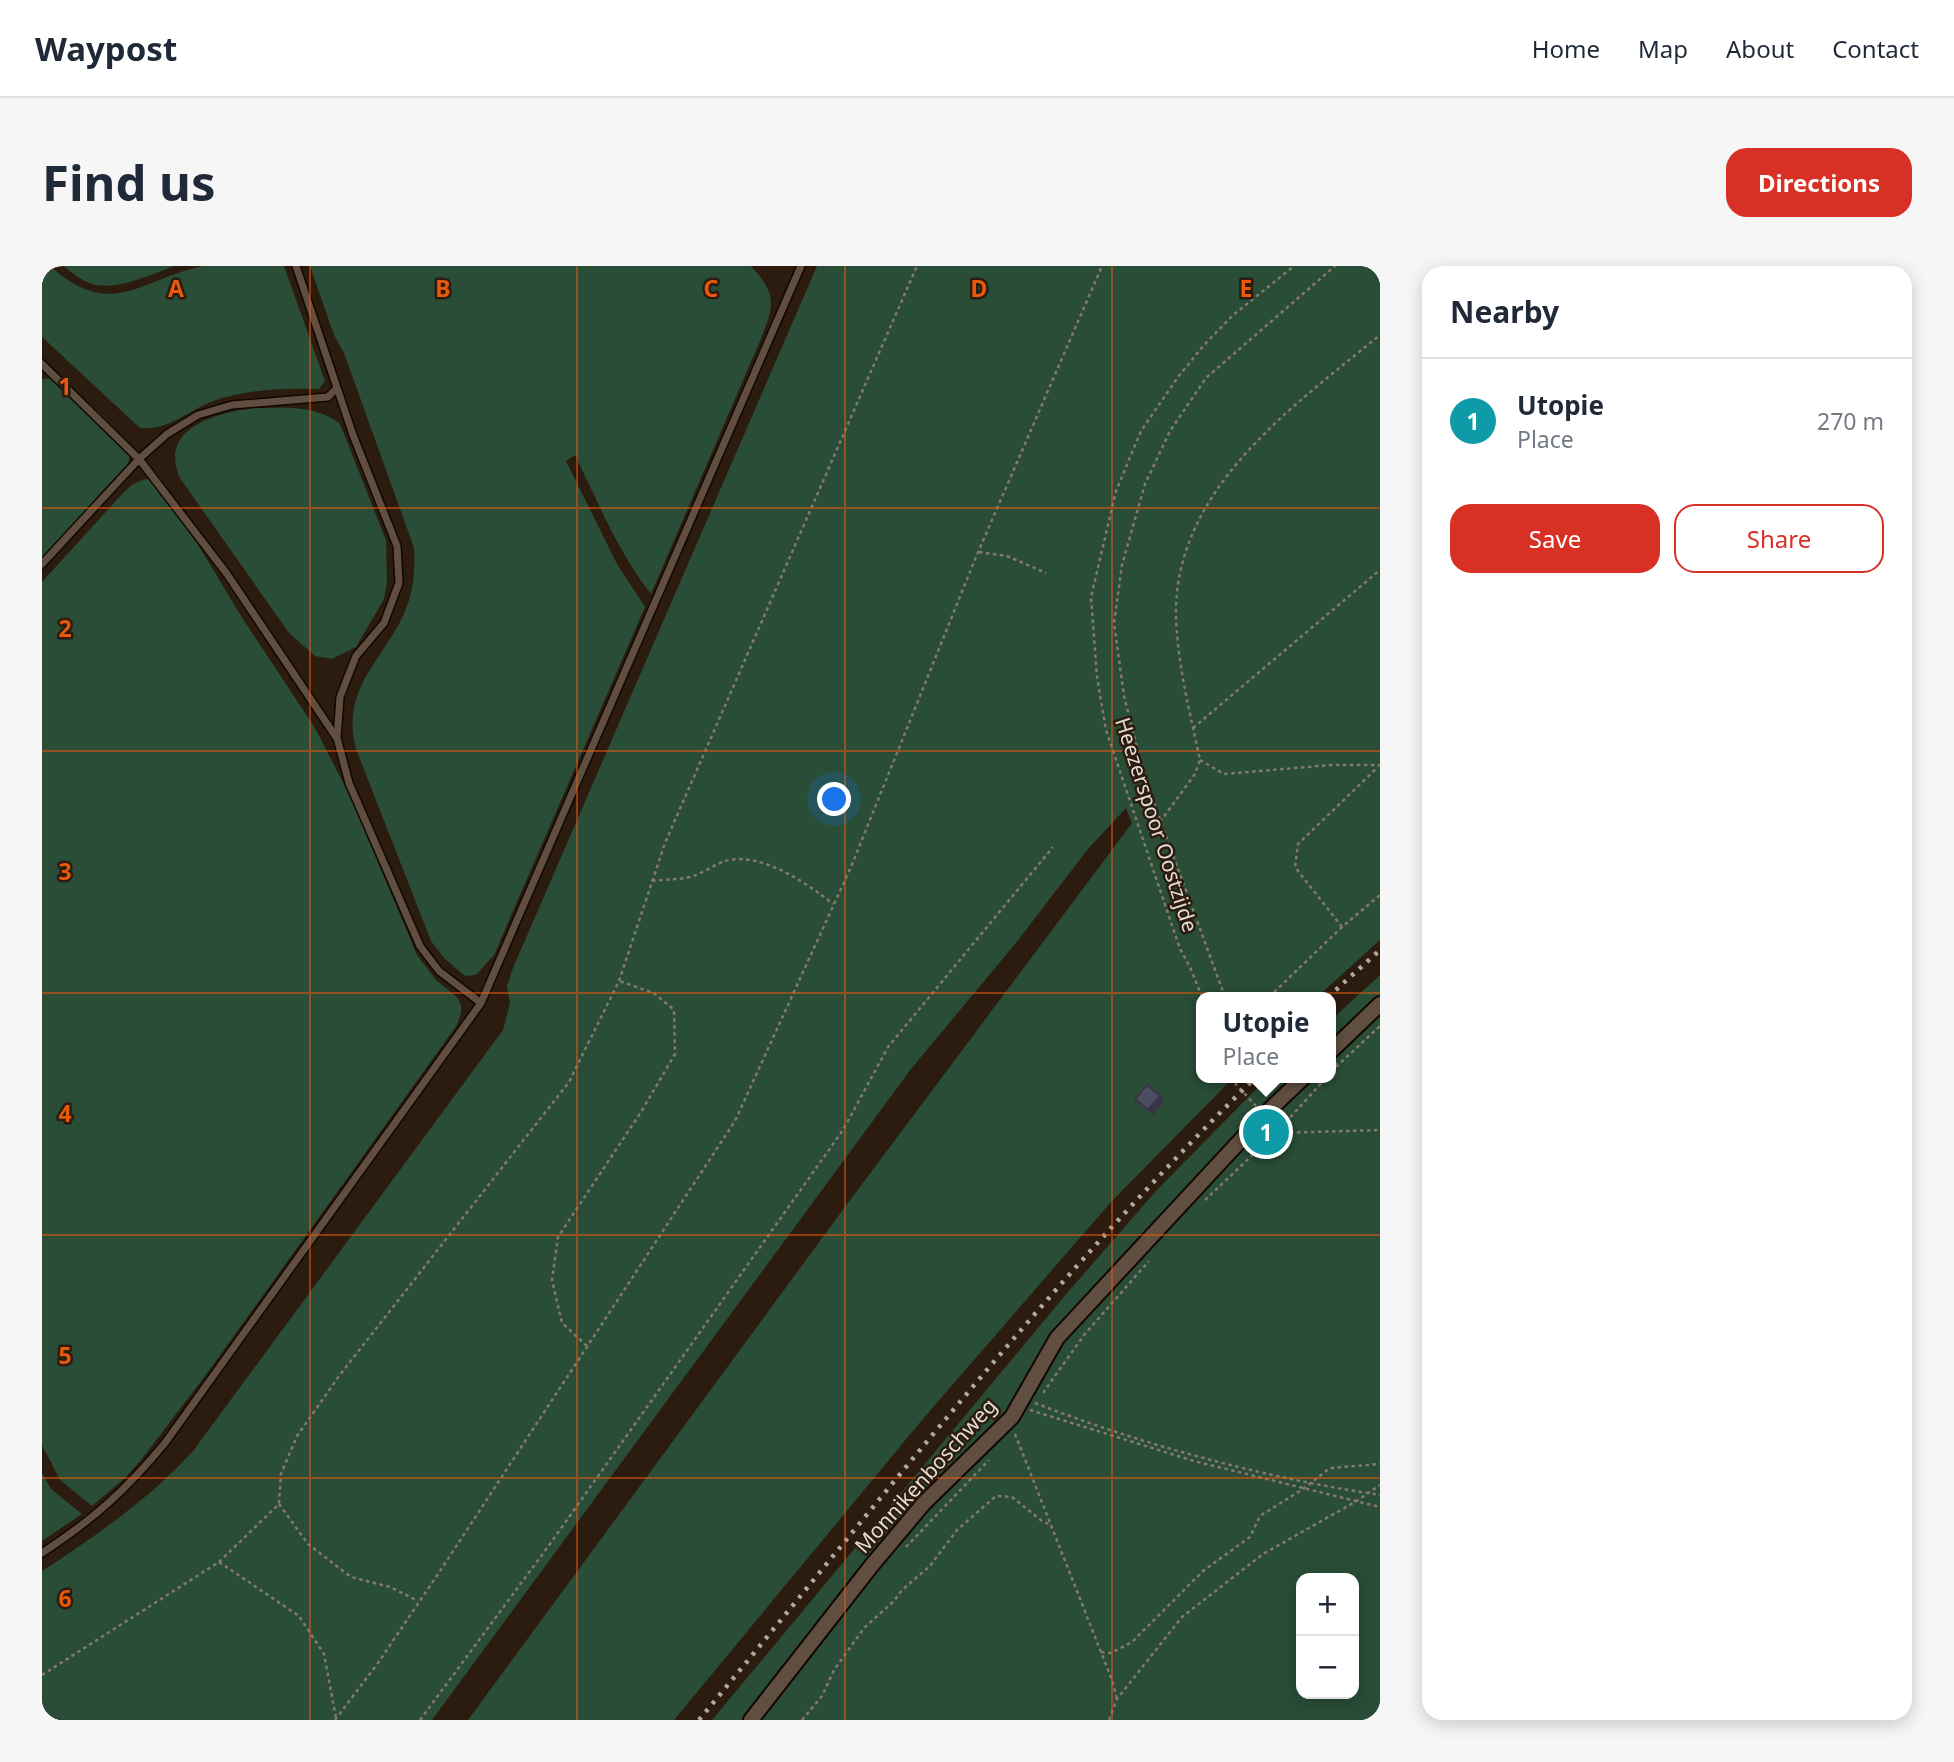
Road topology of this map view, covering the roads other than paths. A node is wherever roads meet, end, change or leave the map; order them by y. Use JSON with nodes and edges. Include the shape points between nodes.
{"nodes":[{"id":1,"x":296,"y":266,"type":"edge"},
{"id":2,"x":801,"y":266,"type":"edge"},
{"id":3,"x":42,"y":364,"type":"edge"},
{"id":4,"x":337,"y":388,"type":"junction"},
{"id":5,"x":139,"y":459,"type":"junction"},
{"id":6,"x":42,"y":564,"type":"edge"},
{"id":7,"x":337,"y":737,"type":"junction"},
{"id":8,"x":481,"y":1003,"type":"junction"},
{"id":9,"x":1380,"y":1004,"type":"edge"},
{"id":10,"x":1336,"y":1046,"type":"edge"},
{"id":11,"x":1298,"y":1083,"type":"edge"},
{"id":12,"x":42,"y":1553,"type":"edge"},
{"id":13,"x":751,"y":1720,"type":"edge"}],
"edges":[{"from":1,"to":4,"type":"lane"},
{"from":2,"to":8,"type":"lane"},
{"from":3,"to":5,"type":"lane"},
{"from":4,"to":5,"type":"lane","via":[[328,397],[232,405],[198,415]]},
{"from":4,"to":7,"type":"lane","via":[[397,546],[399,583],[384,622],[356,656],[340,697]]},
{"from":5,"to":6,"type":"lane"},
{"from":5,"to":7,"type":"lane","via":[[227,574]]},
{"from":7,"to":8,"type":"lane","via":[[349,783],[420,946],[439,971]]},
{"from":8,"to":12,"type":"lane","via":[[165,1443],[104,1509]]},
{"from":9,"to":10,"type":"street"},
{"from":11,"to":13,"type":"street","name":"Monnikenboschweg","via":[[1057,1338],[1026,1404],[924,1503]]}]}
